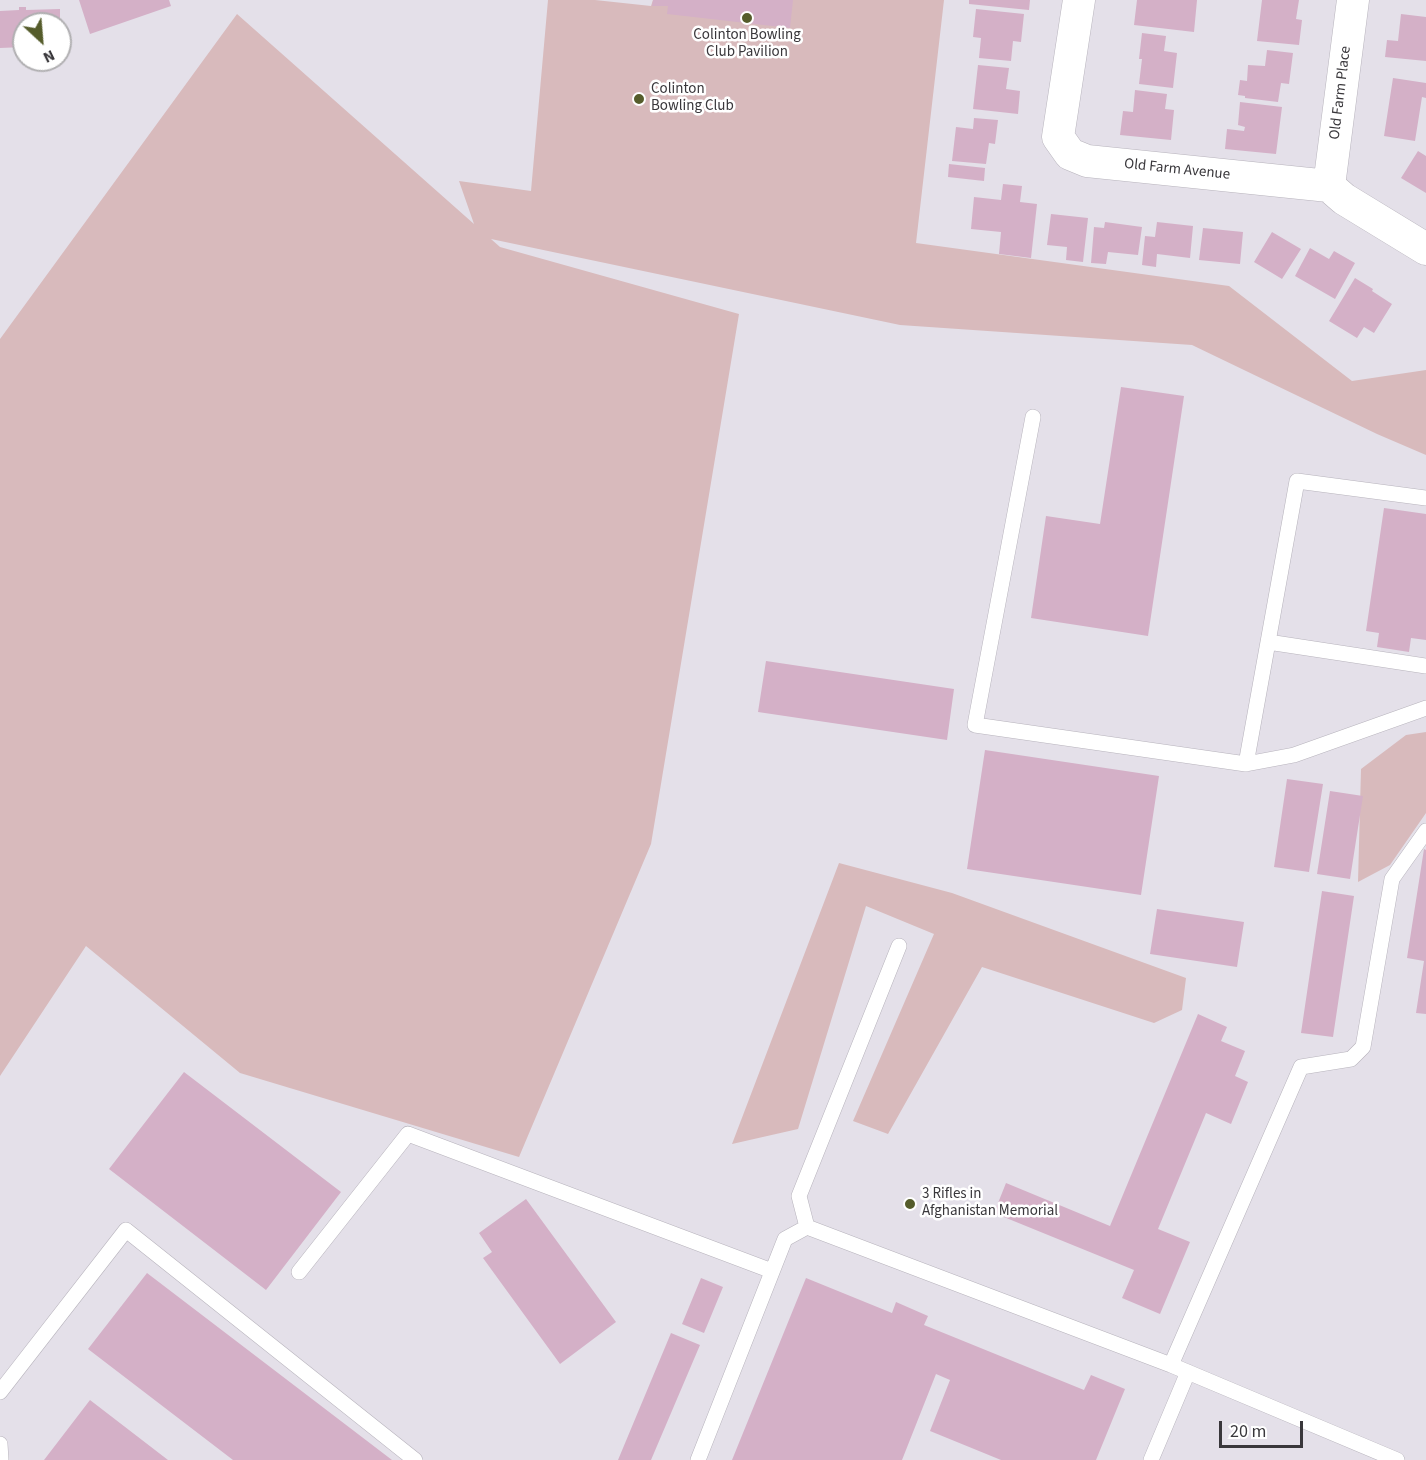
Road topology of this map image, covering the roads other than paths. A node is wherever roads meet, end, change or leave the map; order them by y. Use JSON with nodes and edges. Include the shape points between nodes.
{"nodes":[{"id":1,"x":1353,"y":0,"type":"edge"},
{"id":2,"x":1089,"y":1,"type":"edge"},
{"id":3,"x":1329,"y":186,"type":"junction"},
{"id":4,"x":1426,"y":249,"type":"edge"},
{"id":5,"x":1033,"y":417,"type":"dead end"},
{"id":6,"x":1426,"y":498,"type":"edge"},
{"id":7,"x":1268,"y":642,"type":"junction"},
{"id":8,"x":1426,"y":666,"type":"edge"},
{"id":9,"x":1426,"y":708,"type":"edge"},
{"id":10,"x":1246,"y":764,"type":"junction"},
{"id":11,"x":1426,"y":831,"type":"edge"},
{"id":12,"x":899,"y":946,"type":"dead end"},
{"id":13,"x":807,"y":1227,"type":"junction"},
{"id":14,"x":772,"y":1271,"type":"junction"},
{"id":15,"x":299,"y":1272,"type":"dead end"},
{"id":16,"x":1171,"y":1365,"type":"junction"},
{"id":17,"x":1188,"y":1372,"type":"junction"},
{"id":18,"x":0,"y":1392,"type":"edge"},
{"id":19,"x":0,"y":1444,"type":"edge"},
{"id":20,"x":1,"y":1460,"type":"edge"},
{"id":21,"x":415,"y":1460,"type":"edge"},
{"id":22,"x":698,"y":1460,"type":"edge"},
{"id":23,"x":1151,"y":1460,"type":"edge"},
{"id":24,"x":1397,"y":1460,"type":"edge"}],
"edges":[{"from":1,"to":3,"type":"street","name":"Old Farm Place"},
{"from":2,"to":3,"type":"street","name":"Old Farm Avenue","via":[[1058,137],[1070,154],[1087,161]]},
{"from":3,"to":4,"type":"street"},
{"from":5,"to":10,"type":"lane","via":[[975,725]]},
{"from":6,"to":7,"type":"lane","via":[[1297,481]]},
{"from":7,"to":8,"type":"lane"},
{"from":7,"to":10,"type":"lane"},
{"from":9,"to":10,"type":"lane","via":[[1294,755]]},
{"from":11,"to":16,"type":"lane","via":[[1392,879],[1363,1047],[1351,1059],[1301,1067]]},
{"from":12,"to":13,"type":"lane","via":[[799,1196]]},
{"from":13,"to":14,"type":"lane","via":[[785,1239]]},
{"from":13,"to":16,"type":"lane"},
{"from":14,"to":15,"type":"lane","via":[[408,1134]]},
{"from":14,"to":22,"type":"lane"},
{"from":16,"to":17,"type":"lane"},
{"from":17,"to":23,"type":"lane"},
{"from":17,"to":24,"type":"lane"},
{"from":18,"to":21,"type":"lane","via":[[126,1230]]},
{"from":19,"to":20,"type":"lane"}]}
